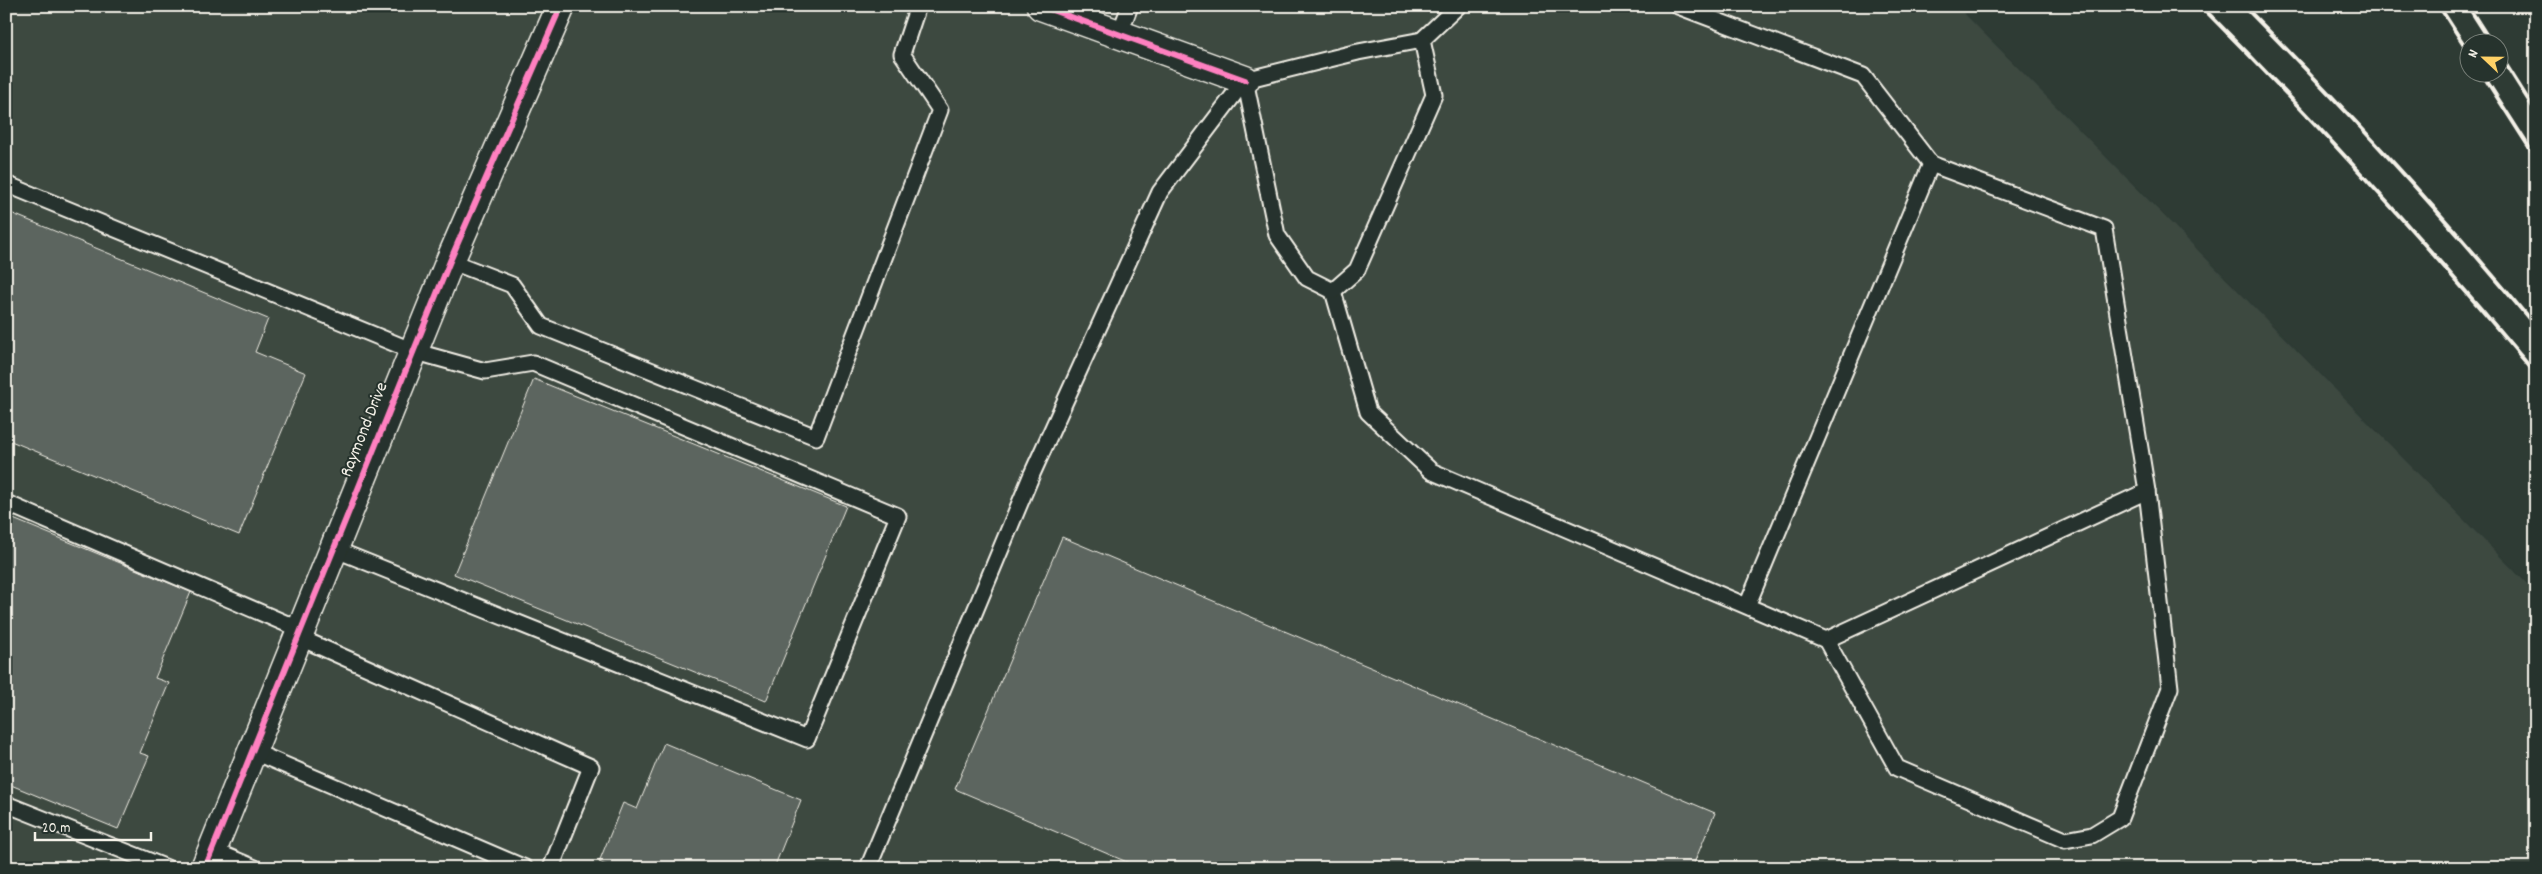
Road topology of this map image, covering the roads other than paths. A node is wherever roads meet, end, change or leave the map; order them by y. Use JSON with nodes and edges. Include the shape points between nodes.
{"nodes":[{"id":1,"x":561,"y":6,"type":"edge"},
{"id":2,"x":918,"y":6,"type":"edge"},
{"id":3,"x":1041,"y":6,"type":"edge"},
{"id":4,"x":1130,"y":6,"type":"edge"},
{"id":5,"x":1458,"y":6,"type":"edge"},
{"id":6,"x":1678,"y":6,"type":"edge"},
{"id":7,"x":1119,"y":34,"type":"junction"},
{"id":8,"x":1422,"y":40,"type":"junction"},
{"id":9,"x":1245,"y":80,"type":"junction"},
{"id":10,"x":1931,"y":164,"type":"junction"},
{"id":11,"x":6,"y":184,"type":"edge"},
{"id":12,"x":450,"y":262,"type":"junction"},
{"id":13,"x":1333,"y":290,"type":"junction"},
{"id":14,"x":413,"y":352,"type":"junction"},
{"id":15,"x":2147,"y":492,"type":"junction"},
{"id":16,"x":6,"y":503,"type":"edge"},
{"id":17,"x":334,"y":549,"type":"junction"},
{"id":18,"x":1747,"y":606,"type":"junction"},
{"id":19,"x":299,"y":634,"type":"junction"},
{"id":20,"x":1826,"y":640,"type":"junction"},
{"id":21,"x":252,"y":751,"type":"junction"},
{"id":22,"x":6,"y":804,"type":"edge"},
{"id":23,"x":208,"y":859,"type":"edge"},
{"id":24,"x":167,"y":868,"type":"edge"},
{"id":25,"x":255,"y":868,"type":"edge"},
{"id":26,"x":525,"y":868,"type":"edge"},
{"id":27,"x":551,"y":868,"type":"edge"},
{"id":28,"x":868,"y":868,"type":"edge"}],
"edges":[{"from":1,"to":12,"type":"street","name":"Raymond Drive"},
{"from":2,"to":12,"type":"lane","via":[[902,54],[940,110],[816,437],[541,326],[512,285]]},
{"from":3,"to":7,"type":"street"},
{"from":4,"to":7,"type":"lane"},
{"from":5,"to":8,"type":"lane"},
{"from":6,"to":10,"type":"lane","via":[[1863,76]]},
{"from":7,"to":9,"type":"street"},
{"from":8,"to":9,"type":"lane"},
{"from":8,"to":13,"type":"lane","via":[[1434,95],[1356,270]]},
{"from":9,"to":13,"type":"lane","via":[[1277,235],[1307,278]]},
{"from":9,"to":28,"type":"lane","via":[[1160,192],[1032,474]]},
{"from":10,"to":15,"type":"lane","via":[[2104,229]]},
{"from":10,"to":18,"type":"lane"},
{"from":11,"to":14,"type":"lane"},
{"from":12,"to":14,"type":"street","name":"Raymond Drive"},
{"from":13,"to":18,"type":"lane","via":[[1368,412],[1431,471]]},
{"from":14,"to":17,"type":"street","name":"Raymond Drive"},
{"from":14,"to":17,"type":"lane","via":[[485,371],[533,363],[898,516],[807,739]]},
{"from":15,"to":20,"type":"lane"},
{"from":15,"to":20,"type":"lane","via":[[2170,688],[2120,818],[2092,836],[2065,840],[1897,768]]},
{"from":16,"to":19,"type":"lane"},
{"from":17,"to":19,"type":"street","name":"Raymond Drive"},
{"from":18,"to":20,"type":"lane"},
{"from":19,"to":21,"type":"street","name":"Raymond Drive"},
{"from":19,"to":27,"type":"lane","via":[[591,767]]},
{"from":21,"to":23,"type":"street","name":"Raymond Drive"},
{"from":21,"to":26,"type":"lane"},
{"from":22,"to":24,"type":"lane"},
{"from":23,"to":25,"type":"lane"}]}
